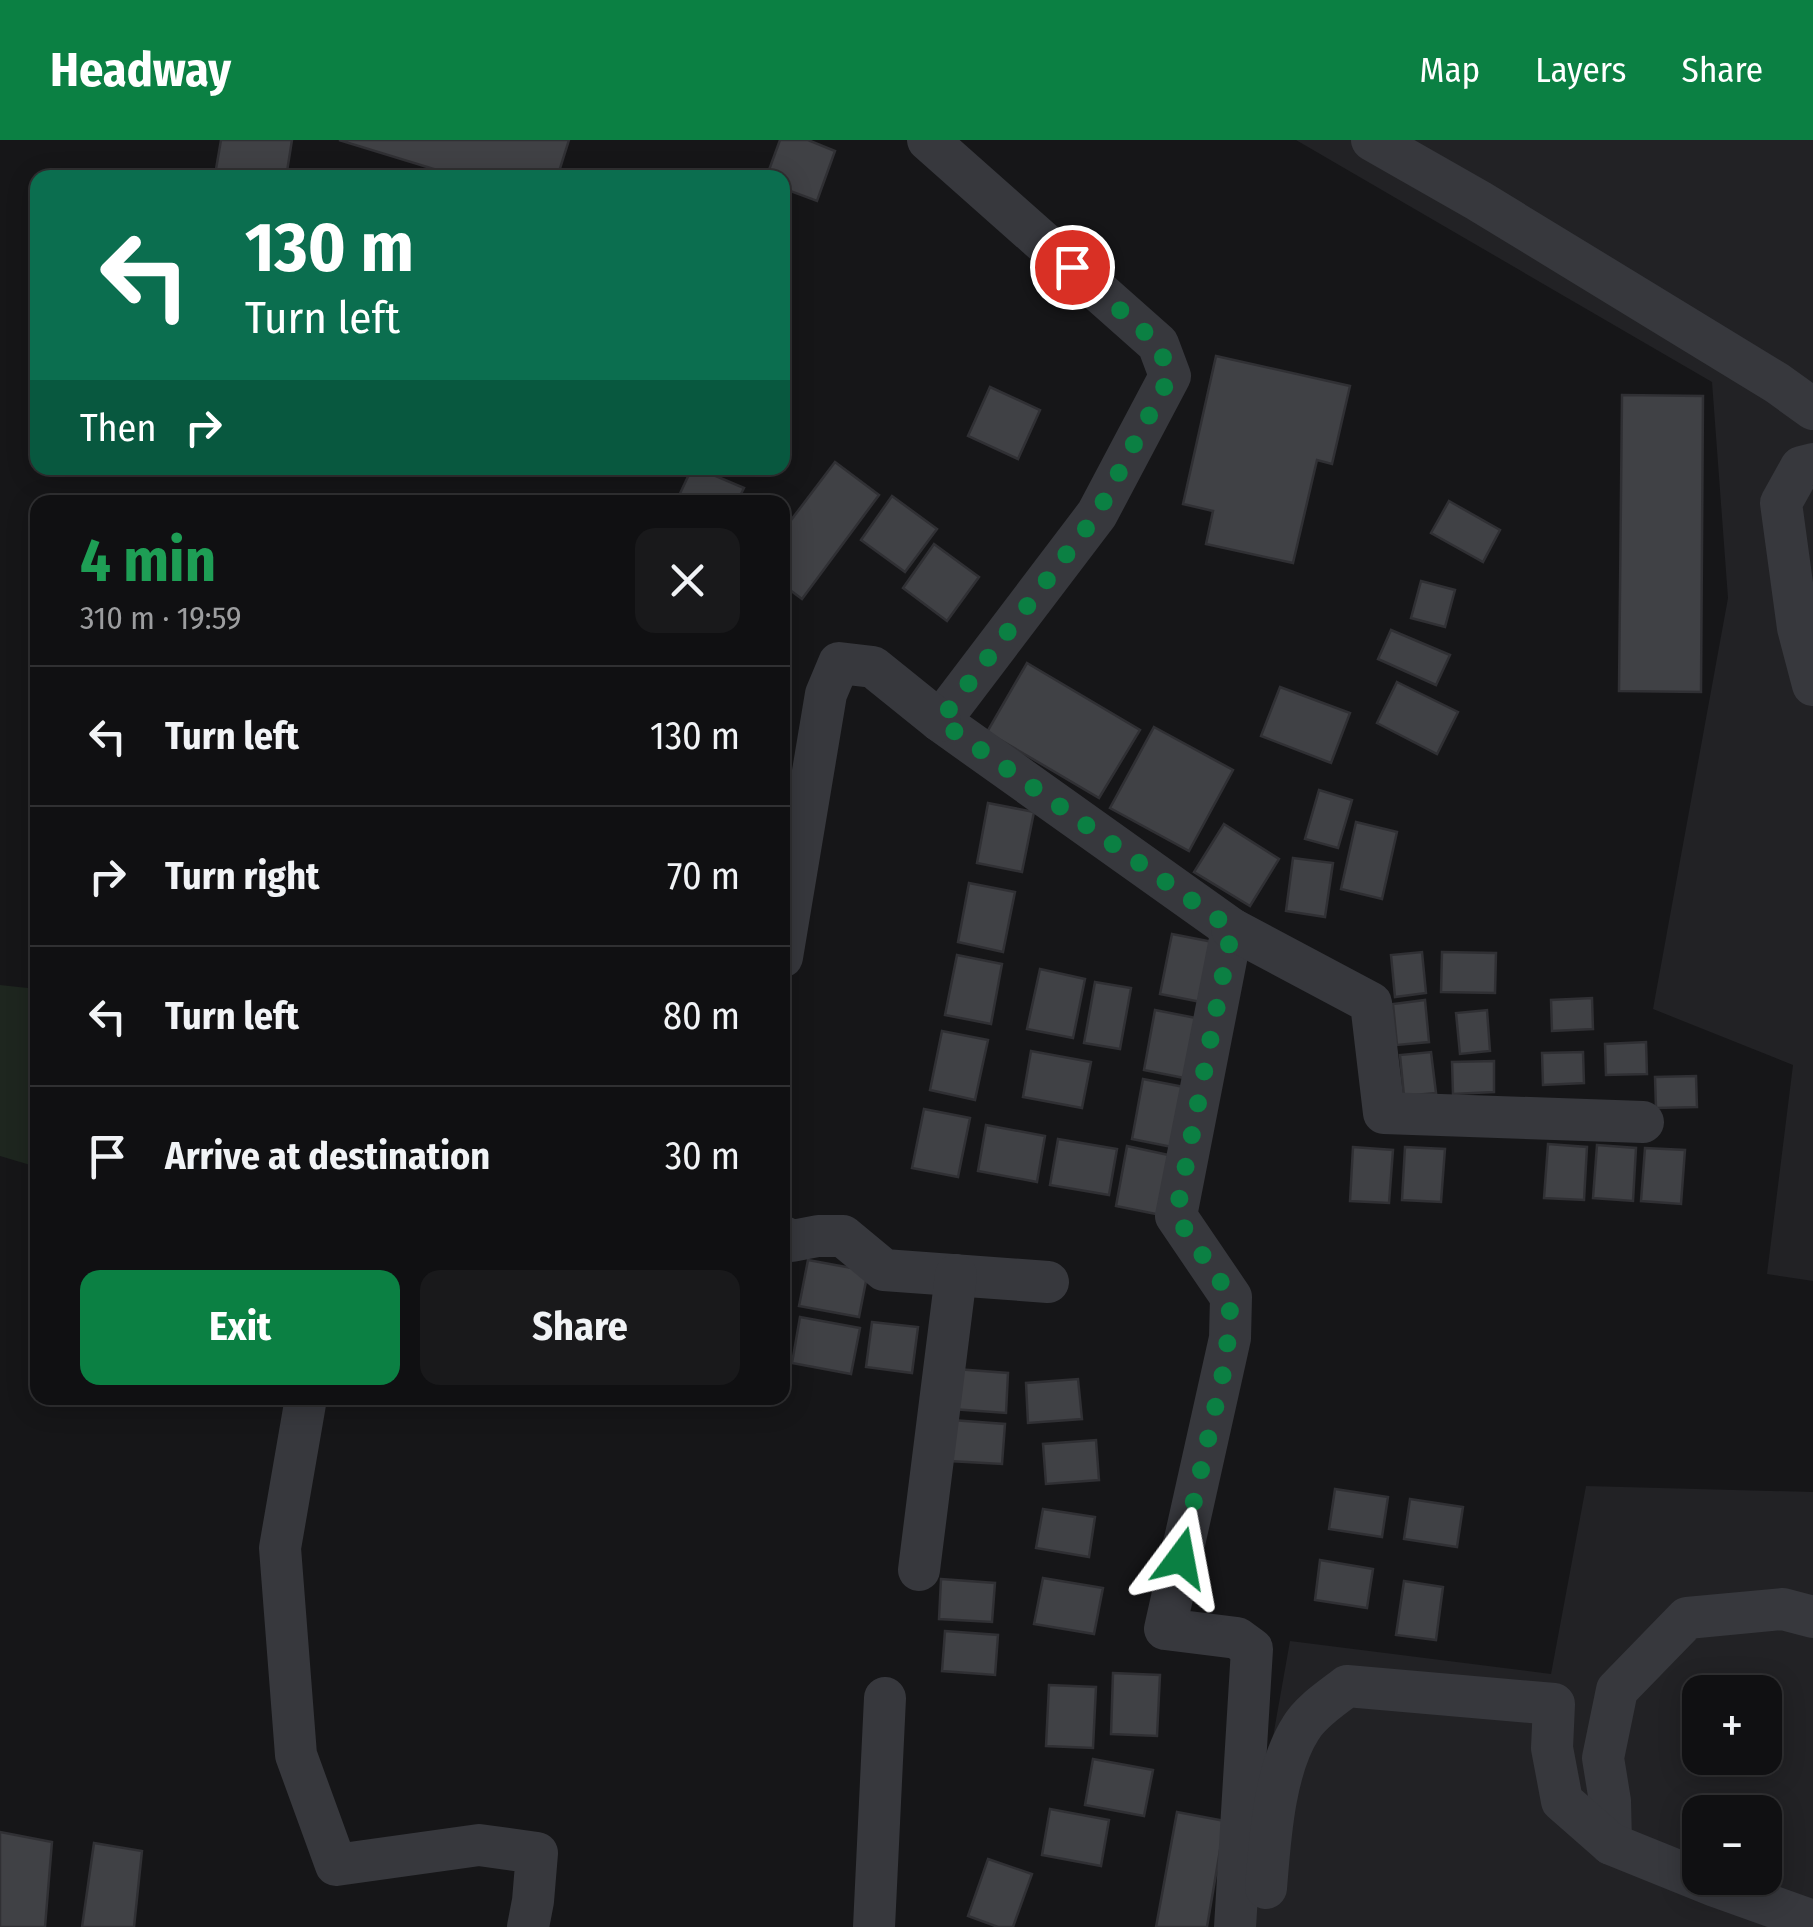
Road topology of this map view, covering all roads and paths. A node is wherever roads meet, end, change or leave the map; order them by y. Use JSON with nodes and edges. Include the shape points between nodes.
{"nodes":[{"id":1,"x":928,"y":140,"type":"edge"},
{"id":2,"x":1372,"y":140,"type":"edge"},
{"id":3,"x":1813,"y":409,"type":"edge"},
{"id":4,"x":1813,"y":464,"type":"edge"},
{"id":5,"x":1813,"y":684,"type":"edge"},
{"id":6,"x":940,"y":721,"type":"junction"},
{"id":7,"x":790,"y":909,"type":"edge"},
{"id":8,"x":1232,"y":929,"type":"junction"},
{"id":9,"x":1642,"y":1122,"type":"dead end"},
{"id":10,"x":790,"y":1240,"type":"edge"},
{"id":11,"x":956,"y":1275,"type":"junction"},
{"id":12,"x":1048,"y":1282,"type":"dead end"},
{"id":13,"x":305,"y":1405,"type":"edge"},
{"id":14,"x":920,"y":1570,"type":"dead end"},
{"id":15,"x":1813,"y":1616,"type":"edge"},
{"id":16,"x":885,"y":1698,"type":"dead end"},
{"id":17,"x":1612,"y":1844,"type":"junction"},
{"id":18,"x":1813,"y":1921,"type":"edge"},
{"id":19,"x":528,"y":1927,"type":"edge"},
{"id":20,"x":874,"y":1927,"type":"edge"},
{"id":21,"x":1235,"y":1927,"type":"edge"},
{"id":22,"x":1262,"y":1927,"type":"edge"}],
"edges":[{"from":1,"to":6,"type":"street","via":[[1158,344],[1170,376],[1097,514]]},
{"from":2,"to":3,"type":"street"},
{"from":4,"to":5,"type":"street","via":[[1802,467],[1781,504]]},
{"from":6,"to":7,"type":"street","via":[[872,667],[838,664],[826,694]]},
{"from":6,"to":8,"type":"street"},
{"from":8,"to":9,"type":"street","via":[[1371,1003],[1384,1112]]},
{"from":8,"to":21,"type":"street","via":[[1176,1216],[1231,1297],[1230,1338],[1165,1628],[1237,1638],[1252,1648]]},
{"from":10,"to":11,"type":"street","via":[[842,1236],[884,1270]]},
{"from":11,"to":12,"type":"street"},
{"from":11,"to":14,"type":"street"},
{"from":13,"to":19,"type":"street","via":[[280,1548],[296,1755],[336,1864],[479,1846],[537,1853]]},
{"from":15,"to":17,"type":"street","via":[[1783,1609],[1687,1618],[1616,1690],[1603,1758]]},
{"from":16,"to":20,"type":"street"},
{"from":17,"to":18,"type":"street"},
{"from":17,"to":22,"type":"street","via":[[1562,1801],[1552,1748],[1554,1704],[1347,1686],[1301,1727],[1283,1769]]}]}
